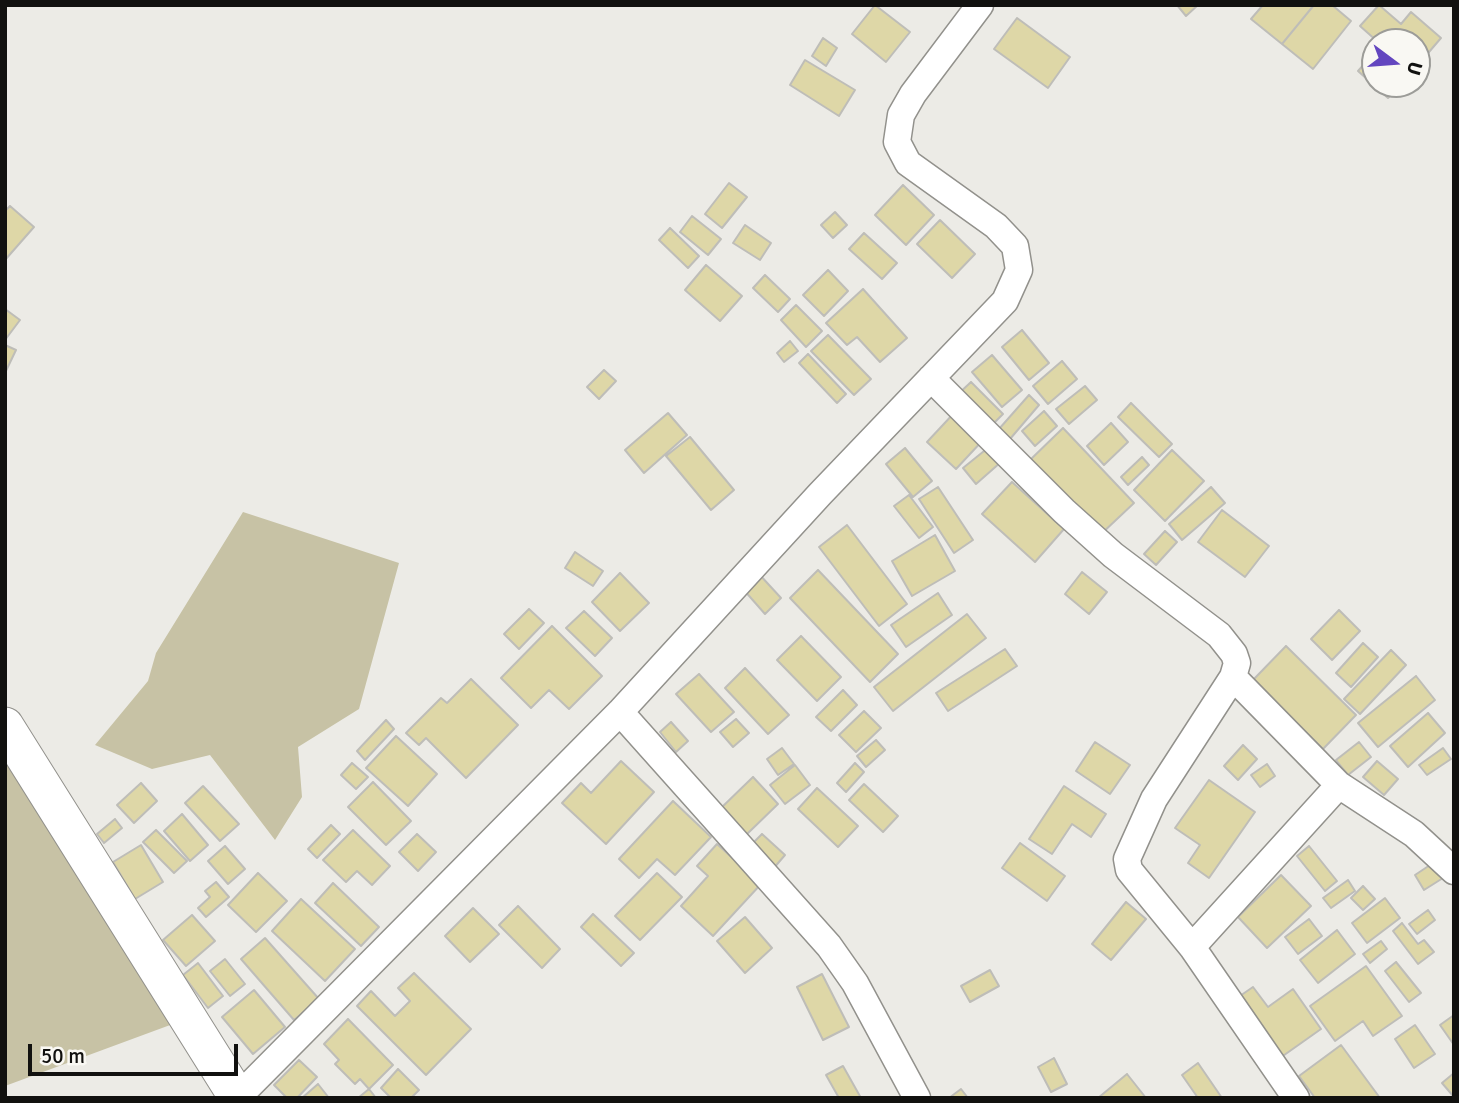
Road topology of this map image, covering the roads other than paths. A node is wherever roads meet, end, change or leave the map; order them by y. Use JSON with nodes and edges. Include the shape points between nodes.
{"nodes":[{"id":1,"x":980,"y":5,"type":"edge"},
{"id":2,"x":931,"y":378,"type":"junction"},
{"id":3,"x":1233,"y":677,"type":"junction"},
{"id":4,"x":620,"y":712,"type":"junction"},
{"id":5,"x":5,"y":726,"type":"edge"},
{"id":6,"x":1339,"y":785,"type":"junction"},
{"id":7,"x":1454,"y":871,"type":"edge"},
{"id":8,"x":1192,"y":947,"type":"junction"},
{"id":9,"x":238,"y":1098,"type":"edge"},
{"id":10,"x":917,"y":1098,"type":"edge"},
{"id":11,"x":1296,"y":1098,"type":"edge"}],
"edges":[{"from":1,"to":2,"type":"street","via":[[913,94],[901,115],[897,142],[908,163],[996,226],[1015,246],[1019,270],[1005,301]]},
{"from":2,"to":3,"type":"street","via":[[1112,555],[1219,635],[1237,663]]},
{"from":2,"to":4,"type":"street"},
{"from":3,"to":6,"type":"street"},
{"from":3,"to":8,"type":"street","via":[[1154,799],[1127,859],[1129,870]]},
{"from":4,"to":9,"type":"street"},
{"from":4,"to":10,"type":"street","via":[[829,946],[855,983]]},
{"from":5,"to":9,"type":"main road"},
{"from":6,"to":7,"type":"street","via":[[1414,834]]},
{"from":6,"to":8,"type":"street"},
{"from":8,"to":11,"type":"street"}]}
